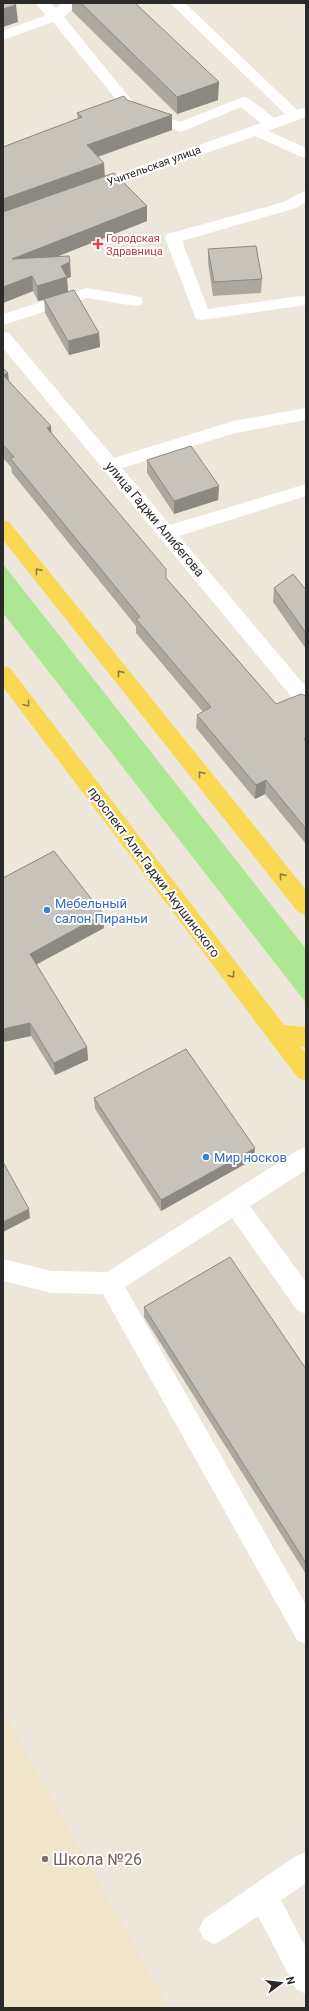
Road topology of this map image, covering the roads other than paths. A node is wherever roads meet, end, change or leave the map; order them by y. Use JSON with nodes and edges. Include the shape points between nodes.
{"nodes":[{"id":1,"x":42,"y":3,"type":"edge"},
{"id":2,"x":71,"y":3,"type":"edge"},
{"id":3,"x":177,"y":3,"type":"edge"},
{"id":4,"x":56,"y":16,"type":"junction"},
{"id":5,"x":3,"y":36,"type":"edge"},
{"id":6,"x":300,"y":114,"type":"edge"},
{"id":7,"x":272,"y":124,"type":"junction"},
{"id":8,"x":255,"y":130,"type":"junction"},
{"id":9,"x":306,"y":154,"type":"edge"},
{"id":10,"x":77,"y":194,"type":"edge"},
{"id":11,"x":306,"y":195,"type":"edge"},
{"id":12,"x":135,"y":301,"type":"dead end"},
{"id":13,"x":300,"y":301,"type":"dead end"},
{"id":14,"x":3,"y":320,"type":"edge"},
{"id":15,"x":3,"y":337,"type":"edge"},
{"id":16,"x":306,"y":414,"type":"edge"},
{"id":17,"x":110,"y":466,"type":"junction"},
{"id":18,"x":306,"y":490,"type":"edge"},
{"id":19,"x":3,"y":527,"type":"edge"},
{"id":20,"x":166,"y":533,"type":"junction"},
{"id":21,"x":3,"y":673,"type":"edge"},
{"id":22,"x":305,"y":699,"type":"edge"},
{"id":23,"x":306,"y":906,"type":"edge"},
{"id":24,"x":278,"y":1034,"type":"junction"},
{"id":25,"x":306,"y":1037,"type":"edge"},
{"id":26,"x":306,"y":1071,"type":"edge"},
{"id":27,"x":306,"y":1157,"type":"edge"},
{"id":28,"x":234,"y":1202,"type":"junction"},
{"id":29,"x":3,"y":1270,"type":"edge"},
{"id":30,"x":110,"y":1283,"type":"junction"},
{"id":31,"x":306,"y":1302,"type":"edge"},
{"id":32,"x":306,"y":1631,"type":"edge"},
{"id":33,"x":306,"y":1866,"type":"edge"},
{"id":34,"x":263,"y":1895,"type":"junction"},
{"id":35,"x":214,"y":1929,"type":"dead end"},
{"id":36,"x":306,"y":1978,"type":"edge"}],
"edges":[{"from":1,"to":4,"type":"street"},
{"from":2,"to":4,"type":"street"},
{"from":3,"to":6,"type":"street"},
{"from":4,"to":5,"type":"street"},
{"from":4,"to":7,"type":"street","via":[[133,111],[181,127],[243,101]]},
{"from":6,"to":7,"type":"street","name":"Учительская улица"},
{"from":7,"to":8,"type":"street","name":"Учительская улица"},
{"from":8,"to":9,"type":"street"},
{"from":8,"to":10,"type":"street","name":"Учительская улица"},
{"from":11,"to":13,"type":"street","via":[[290,204],[173,238],[202,315]]},
{"from":12,"to":14,"type":"street","via":[[86,293]]},
{"from":15,"to":17,"type":"street","name":"улица Гаджи Алибегова"},
{"from":16,"to":17,"type":"street","via":[[233,427]]},
{"from":17,"to":20,"type":"street","name":"улица Гаджи Алибегова"},
{"from":18,"to":20,"type":"street"},
{"from":23,"to":19,"type":"main road","one_way":true},
{"from":20,"to":22,"type":"street","name":"улица Гаджи Алибегова"},
{"from":21,"to":24,"type":"main road","name":"проспект Али-Гаджи Акушинского","one_way":true},
{"from":24,"to":25,"type":"main road"},
{"from":24,"to":26,"type":"main road","name":"проспект Али-Гаджи Акушинского"},
{"from":27,"to":28,"type":"street"},
{"from":28,"to":30,"type":"street"},
{"from":28,"to":31,"type":"street"},
{"from":29,"to":30,"type":"street","via":[[51,1282]]},
{"from":30,"to":32,"type":"street"},
{"from":33,"to":34,"type":"street"},
{"from":34,"to":35,"type":"street"},
{"from":34,"to":36,"type":"street"}]}
